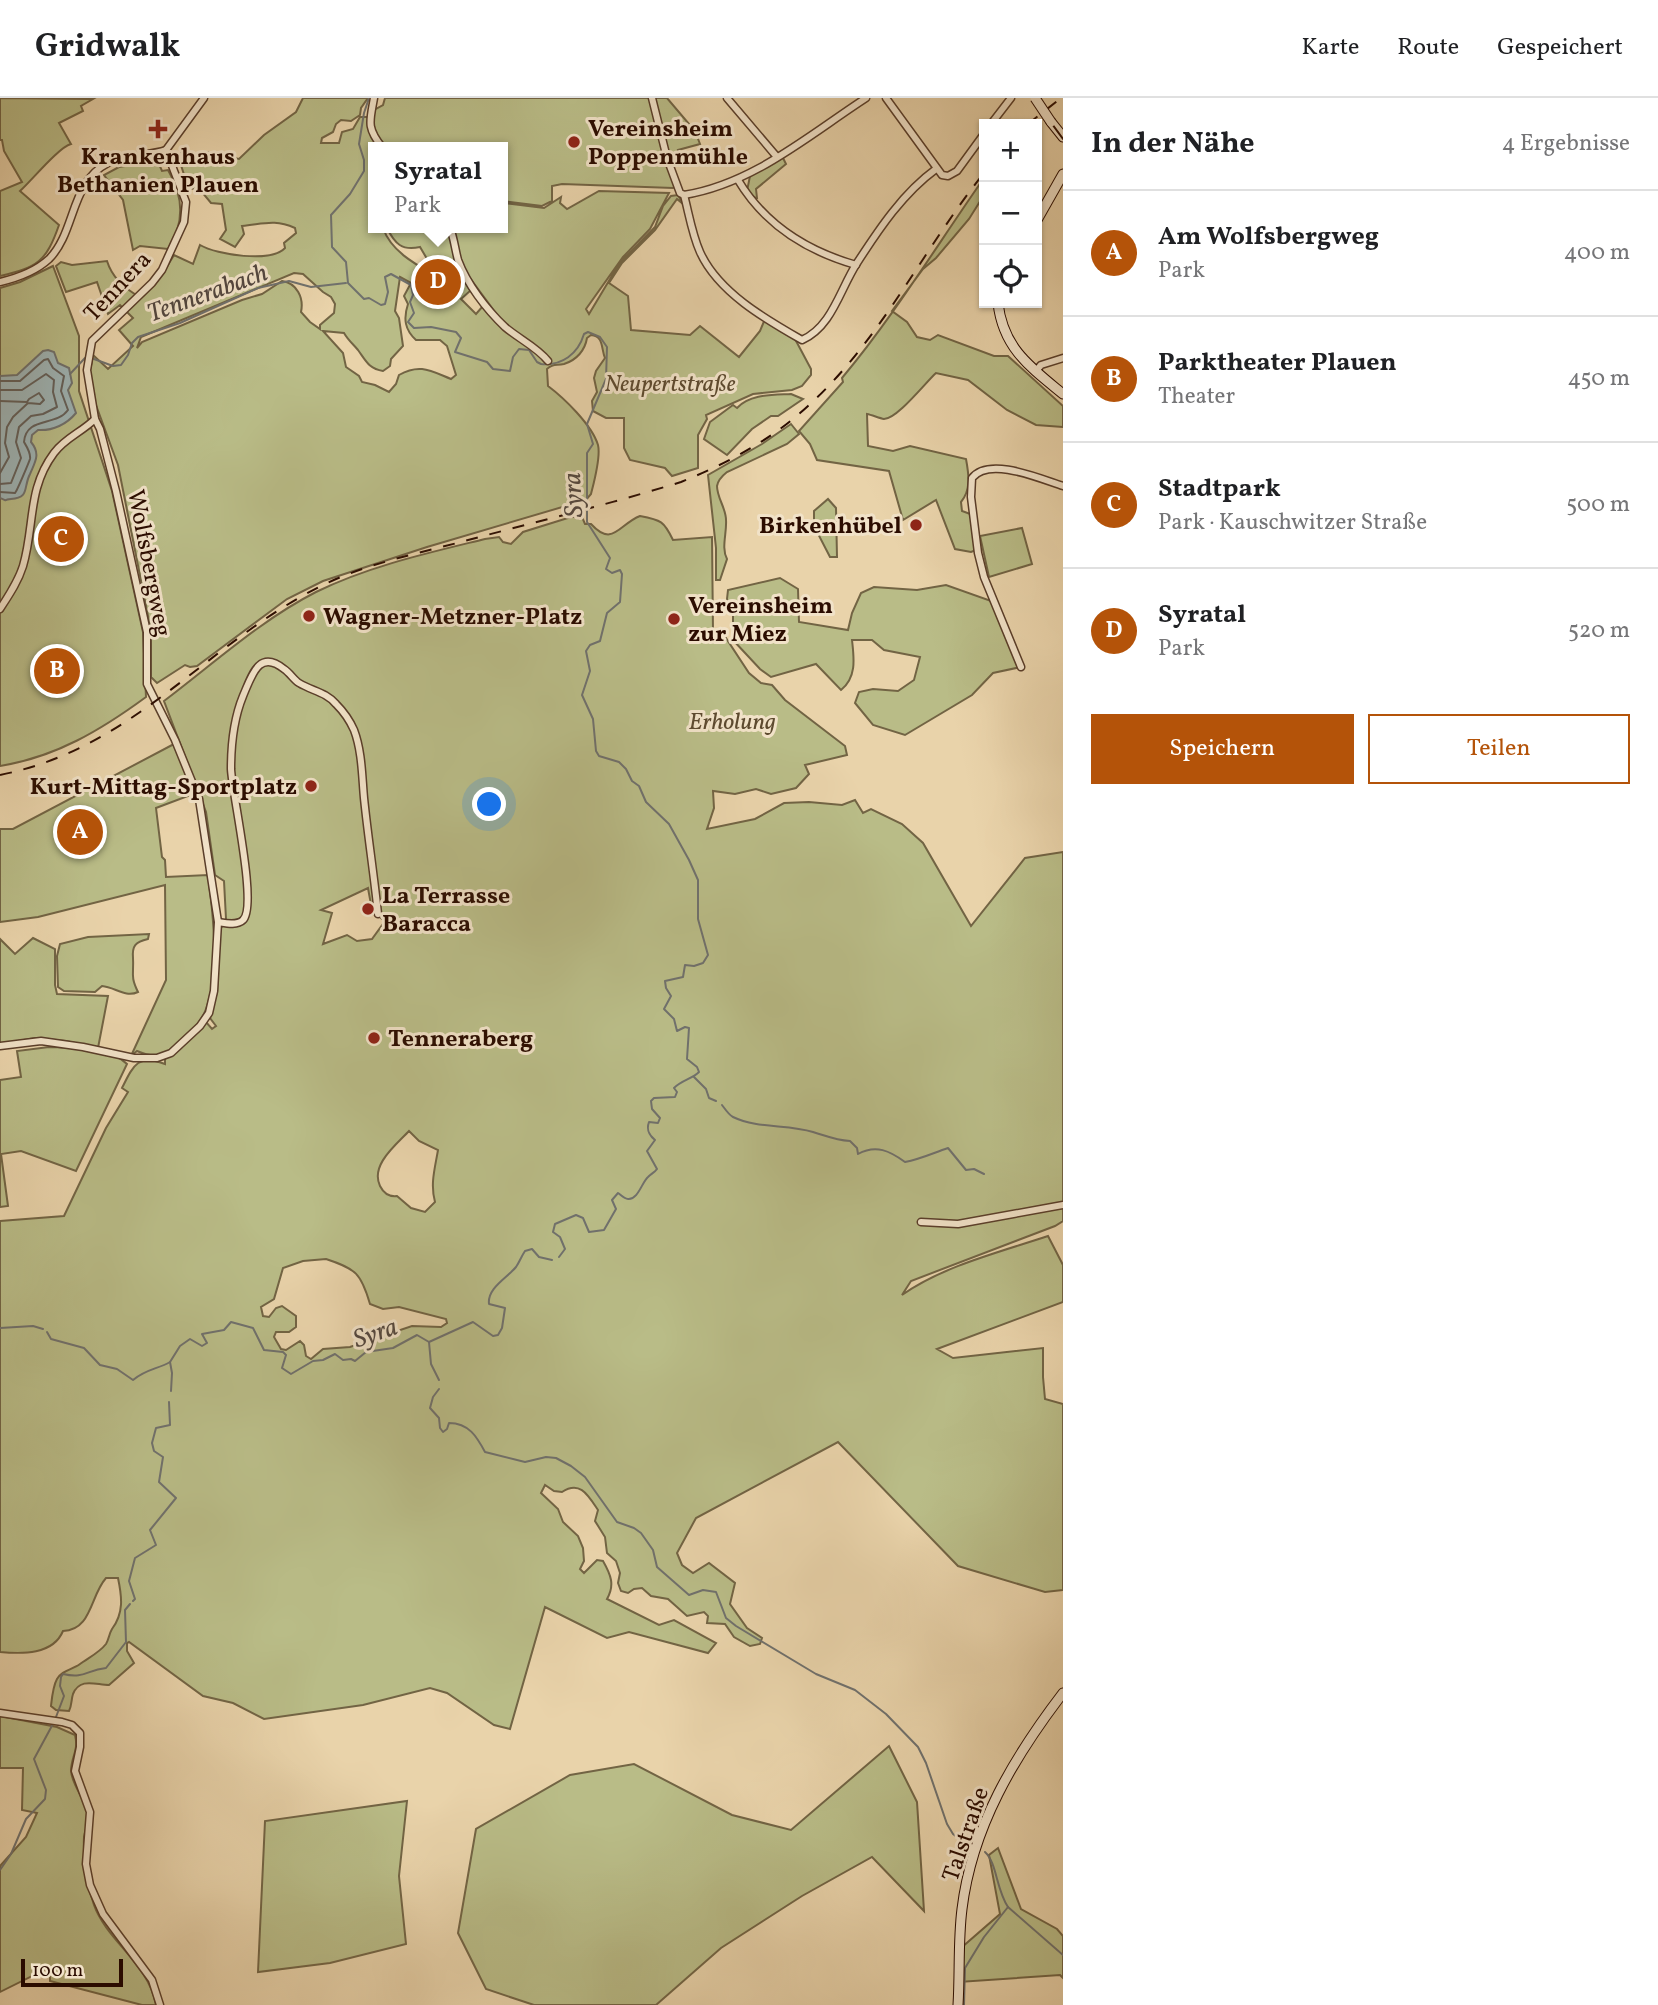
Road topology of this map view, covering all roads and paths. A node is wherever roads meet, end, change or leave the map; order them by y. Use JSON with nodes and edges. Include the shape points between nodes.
{"nodes":[{"id":1,"x":204,"y":98,"type":"edge"},
{"id":2,"x":374,"y":98,"type":"edge"},
{"id":3,"x":652,"y":98,"type":"edge"},
{"id":4,"x":727,"y":98,"type":"edge"},
{"id":5,"x":866,"y":98,"type":"edge"},
{"id":6,"x":886,"y":98,"type":"edge"},
{"id":7,"x":1011,"y":98,"type":"edge"},
{"id":8,"x":1035,"y":98,"type":"edge"},
{"id":9,"x":995,"y":119,"type":"edge"},
{"id":10,"x":1060,"y":134,"type":"edge"},
{"id":11,"x":979,"y":141,"type":"edge"},
{"id":12,"x":377,"y":142,"type":"edge"},
{"id":13,"x":166,"y":150,"type":"junction"},
{"id":14,"x":777,"y":157,"type":"junction"},
{"id":15,"x":936,"y":169,"type":"junction"},
{"id":16,"x":1063,"y":174,"type":"edge"},
{"id":17,"x":738,"y":180,"type":"junction"},
{"id":18,"x":684,"y":195,"type":"junction"},
{"id":19,"x":1042,"y":211,"type":"edge"},
{"id":20,"x":451,"y":233,"type":"edge"},
{"id":21,"x":856,"y":265,"type":"junction"},
{"id":22,"x":0,"y":282,"type":"edge"},
{"id":23,"x":998,"y":308,"type":"edge"},
{"id":24,"x":1063,"y":358,"type":"edge"},
{"id":25,"x":548,"y":361,"type":"dead end"},
{"id":26,"x":88,"y":370,"type":"joint"},
{"id":27,"x":1036,"y":371,"type":"junction"},
{"id":28,"x":1063,"y":394,"type":"edge"},
{"id":29,"x":95,"y":419,"type":"junction"},
{"id":30,"x":1063,"y":486,"type":"edge"},
{"id":31,"x":0,"y":609,"type":"edge"},
{"id":32,"x":1021,"y":667,"type":"dead end"},
{"id":33,"x":378,"y":914,"type":"dead end"},
{"id":34,"x":218,"y":922,"type":"junction"},
{"id":35,"x":0,"y":1046,"type":"edge"},
{"id":36,"x":1063,"y":1205,"type":"edge"},
{"id":37,"x":921,"y":1222,"type":"dead end"},
{"id":38,"x":1063,"y":1693,"type":"edge"},
{"id":39,"x":0,"y":1713,"type":"edge"},
{"id":40,"x":160,"y":2005,"type":"edge"},
{"id":41,"x":958,"y":2005,"type":"edge"}],
"edges":[{"from":1,"to":13,"type":"street"},
{"from":2,"to":12,"type":"street","via":[[369,127]]},
{"from":3,"to":18,"type":"street","via":[[667,158]]},
{"from":4,"to":14,"type":"street"},
{"from":5,"to":14,"type":"street"},
{"from":6,"to":15,"type":"street"},
{"from":7,"to":9,"type":"street"},
{"from":8,"to":10,"type":"street","bridge":true},
{"from":11,"to":15,"type":"street","via":[[948,176]]},
{"from":13,"to":22,"type":"street","via":[[117,159],[97,170],[83,187],[50,258],[17,278]]},
{"from":13,"to":26,"type":"street","name":"Tennera","via":[[186,202],[184,222],[157,276],[92,341]]},
{"from":14,"to":17,"type":"street"},
{"from":15,"to":21,"type":"street","via":[[909,192]]},
{"from":16,"to":19,"type":"street"},
{"from":17,"to":18,"type":"street"},
{"from":17,"to":21,"type":"street","via":[[770,220],[793,238]]},
{"from":18,"to":21,"type":"street","via":[[696,244],[708,267],[748,304],[802,340],[823,325]]},
{"from":20,"to":25,"type":"street","via":[[469,282],[502,324]]},
{"from":23,"to":27,"type":"street","via":[[1008,341]]},
{"from":24,"to":27,"type":"street"},
{"from":26,"to":29,"type":"street","name":"Wolfsbergweg"},
{"from":27,"to":28,"type":"street"},
{"from":29,"to":31,"type":"street","via":[[59,446],[37,483],[23,567]]},
{"from":29,"to":34,"type":"street","name":"Wolfsbergweg","via":[[117,491],[147,632],[147,684],[199,799]]},
{"from":30,"to":32,"type":"street","via":[[996,468],[972,478],[984,577]]},
{"from":33,"to":34,"type":"street","via":[[353,728],[327,696],[297,682],[268,660],[260,663],[246,688],[233,738],[231,768],[247,883],[246,915],[238,923]]},
{"from":34,"to":35,"type":"street","name":"Wolfsbergweg","via":[[209,1013],[171,1053],[134,1058],[41,1041]]},
{"from":36,"to":37,"type":"street","via":[[958,1224]]},
{"from":38,"to":41,"type":"street","name":"Talstraße","via":[[1012,1767],[978,1842],[962,1910]]},
{"from":39,"to":40,"type":"street","via":[[49,1720],[78,1730],[81,1739],[75,1771],[90,1812],[86,1864],[90,1885],[103,1914],[152,1980]]}]}
